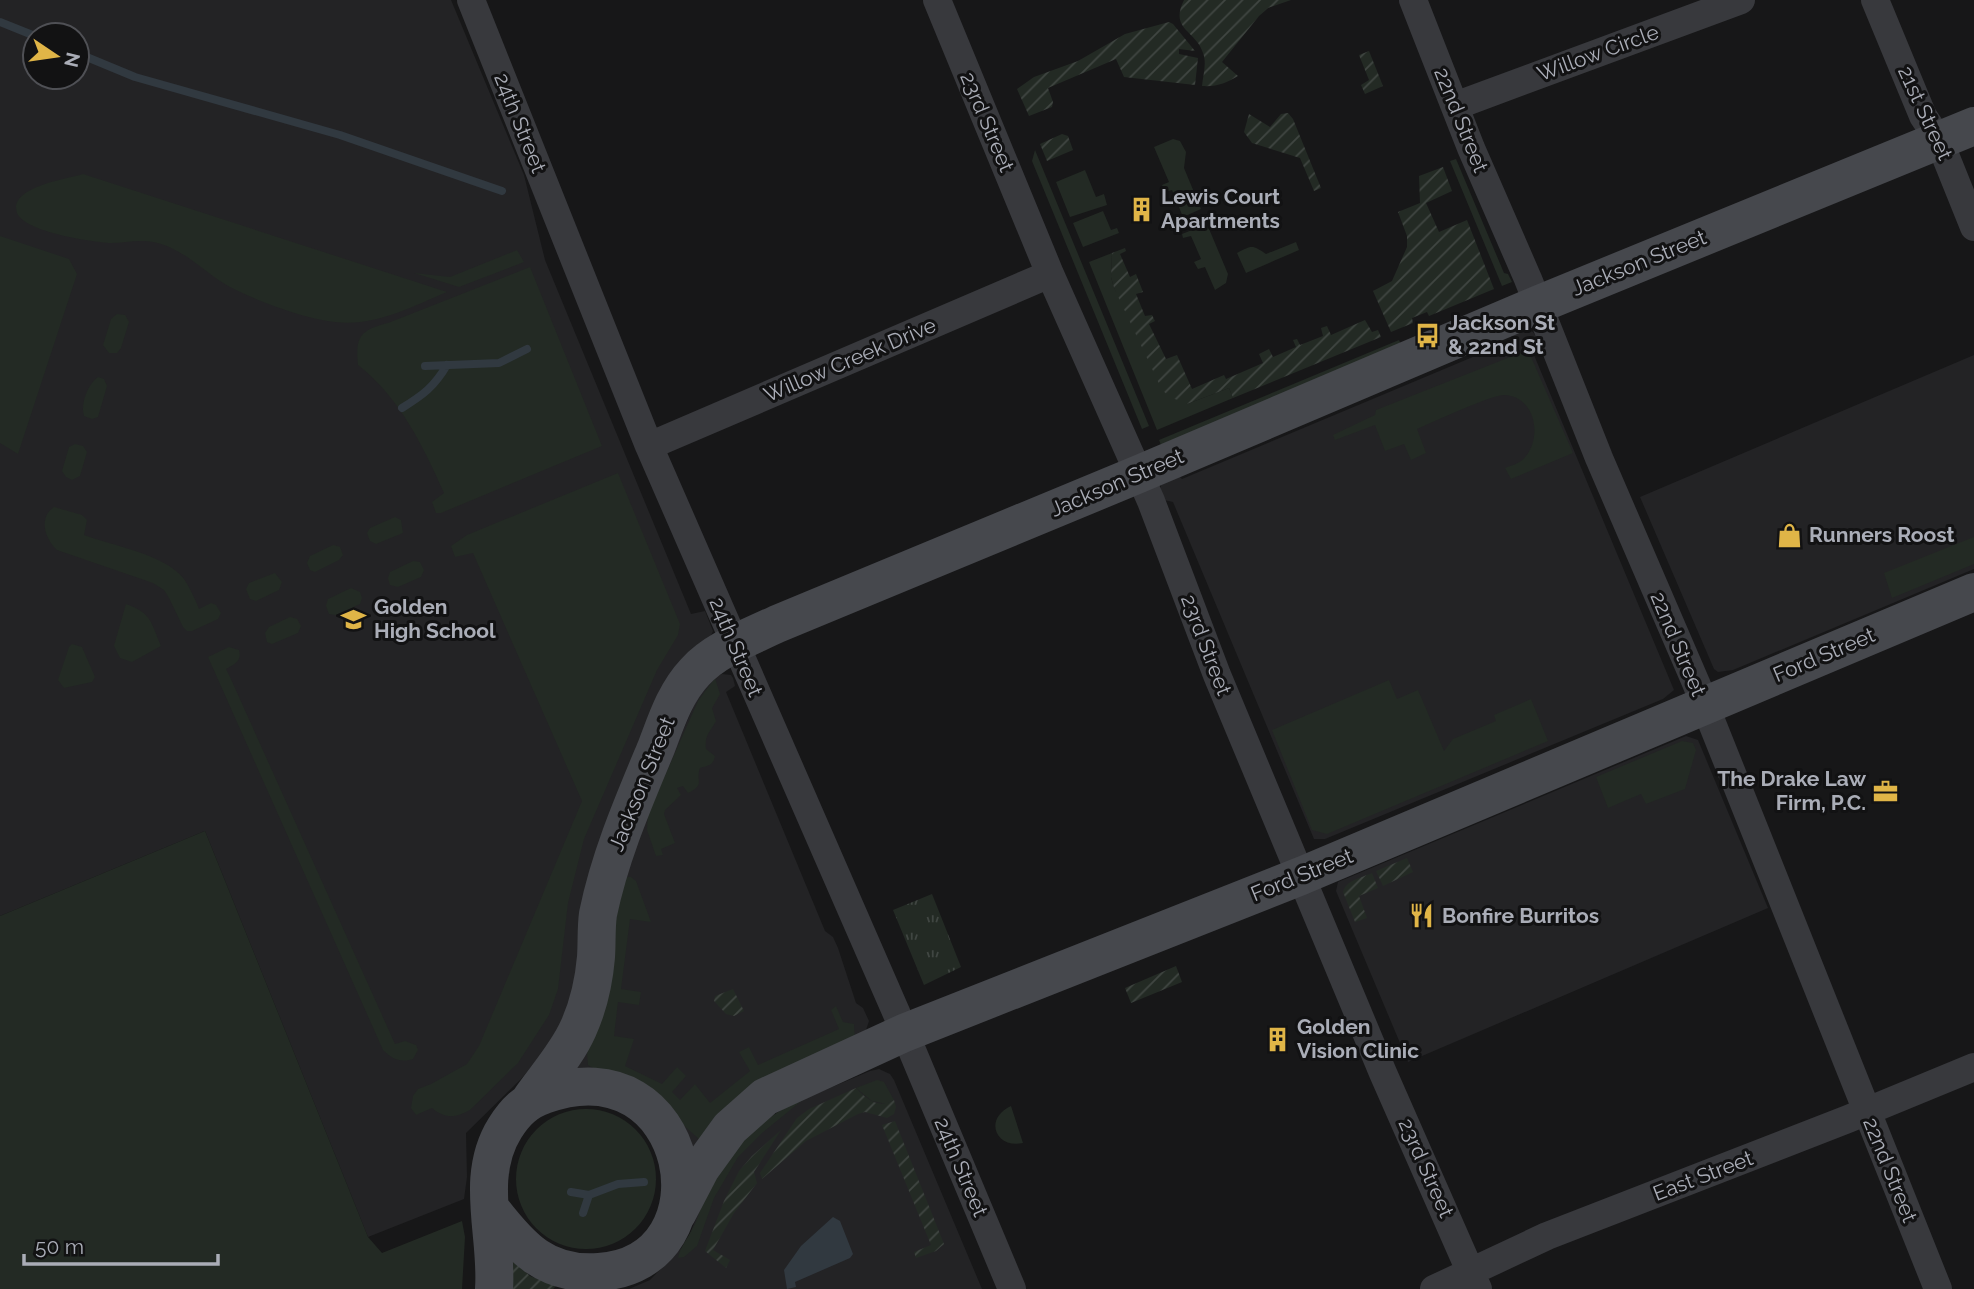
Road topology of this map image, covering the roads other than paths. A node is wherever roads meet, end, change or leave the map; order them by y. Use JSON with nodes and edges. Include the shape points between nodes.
{"nodes":[{"id":1,"x":471,"y":0,"type":"edge"},
{"id":2,"x":936,"y":0,"type":"edge"},
{"id":3,"x":1413,"y":0,"type":"edge"},
{"id":4,"x":1741,"y":0,"type":"edge"},
{"id":5,"x":1875,"y":0,"type":"edge"},
{"id":6,"x":1455,"y":106,"type":"junction"},
{"id":7,"x":1974,"y":126,"type":"edge"},
{"id":8,"x":1939,"y":141,"type":"junction"},
{"id":9,"x":1974,"y":227,"type":"edge"},
{"id":10,"x":1050,"y":274,"type":"junction"},
{"id":11,"x":1538,"y":305,"type":"junction"},
{"id":12,"x":649,"y":446,"type":"junction"},
{"id":13,"x":1139,"y":474,"type":"junction"},
{"id":14,"x":1974,"y":592,"type":"edge"},
{"id":15,"x":736,"y":644,"type":"junction"},
{"id":16,"x":1704,"y":706,"type":"junction"},
{"id":17,"x":1301,"y":876,"type":"junction"},
{"id":18,"x":905,"y":1033,"type":"junction"},
{"id":19,"x":1974,"y":1067,"type":"edge"},
{"id":20,"x":530,"y":1100,"type":"junction"},
{"id":21,"x":1866,"y":1112,"type":"junction"},
{"id":22,"x":491,"y":1209,"type":"junction"},
{"id":23,"x":677,"y":1214,"type":"junction"},
{"id":24,"x":615,"y":1271,"type":"junction"},
{"id":25,"x":1475,"y":1280,"type":"edge"},
{"id":26,"x":494,"y":1289,"type":"edge"},
{"id":27,"x":581,"y":1289,"type":"edge"},
{"id":28,"x":1012,"y":1289,"type":"edge"},
{"id":29,"x":1434,"y":1289,"type":"edge"},
{"id":30,"x":1938,"y":1289,"type":"edge"}],
"edges":[{"from":1,"to":12,"type":"street","name":"24th Street"},
{"from":2,"to":10,"type":"street","name":"23rd Street"},
{"from":3,"to":6,"type":"street","name":"22nd Street"},
{"from":4,"to":6,"type":"street","name":"Willow Circle"},
{"from":5,"to":8,"type":"street","name":"21st Street","via":[[1923,116]]},
{"from":6,"to":11,"type":"street","name":"22nd Street"},
{"from":7,"to":8,"type":"main road","name":"Jackson Street"},
{"from":8,"to":9,"type":"street","name":"21st Street"},
{"from":8,"to":11,"type":"main road","name":"Jackson Street"},
{"from":10,"to":12,"type":"street","name":"Willow Creek Drive"},
{"from":10,"to":13,"type":"street","name":"23rd Street"},
{"from":11,"to":13,"type":"main road","name":"Jackson Street"},
{"from":11,"to":16,"type":"street","name":"22nd Street"},
{"from":12,"to":15,"type":"street","name":"24th Street"},
{"from":13,"to":15,"type":"main road","name":"Jackson Street"},
{"from":13,"to":17,"type":"street","name":"23rd Street"},
{"from":14,"to":16,"type":"main road","name":"Ford Street"},
{"from":15,"to":18,"type":"street","name":"24th Street"},
{"from":15,"to":20,"type":"main road","name":"Jackson Street","via":[[696,671],[672,709],[607,874],[585,1010],[572,1040]]},
{"from":16,"to":17,"type":"main road","name":"Ford Street"},
{"from":16,"to":21,"type":"street","name":"22nd Street"},
{"from":17,"to":18,"type":"main road","name":"Ford Street"},
{"from":17,"to":25,"type":"street","name":"23rd Street"},
{"from":18,"to":23,"type":"main road","name":"Ford Street","via":[[765,1097],[730,1128],[701,1168]]},
{"from":18,"to":28,"type":"street","name":"24th Street"},
{"from":19,"to":21,"type":"street","name":"East Street"},
{"from":20,"to":22,"type":"main road","via":[[512,1117],[495,1144],[488,1188]]},
{"from":20,"to":23,"type":"main road","via":[[561,1088],[596,1085],[624,1093],[648,1107],[666,1128],[679,1159]]},
{"from":21,"to":25,"type":"street","name":"East Street","via":[[1547,1236]]},
{"from":21,"to":30,"type":"street","name":"22nd Street"},
{"from":22,"to":24,"type":"main road","via":[[528,1253],[561,1270]]},
{"from":22,"to":26,"type":"main road"},
{"from":23,"to":24,"type":"main road","via":[[651,1254]]},
{"from":24,"to":27,"type":"main road"},
{"from":25,"to":29,"type":"street","name":"East Street"}]}
